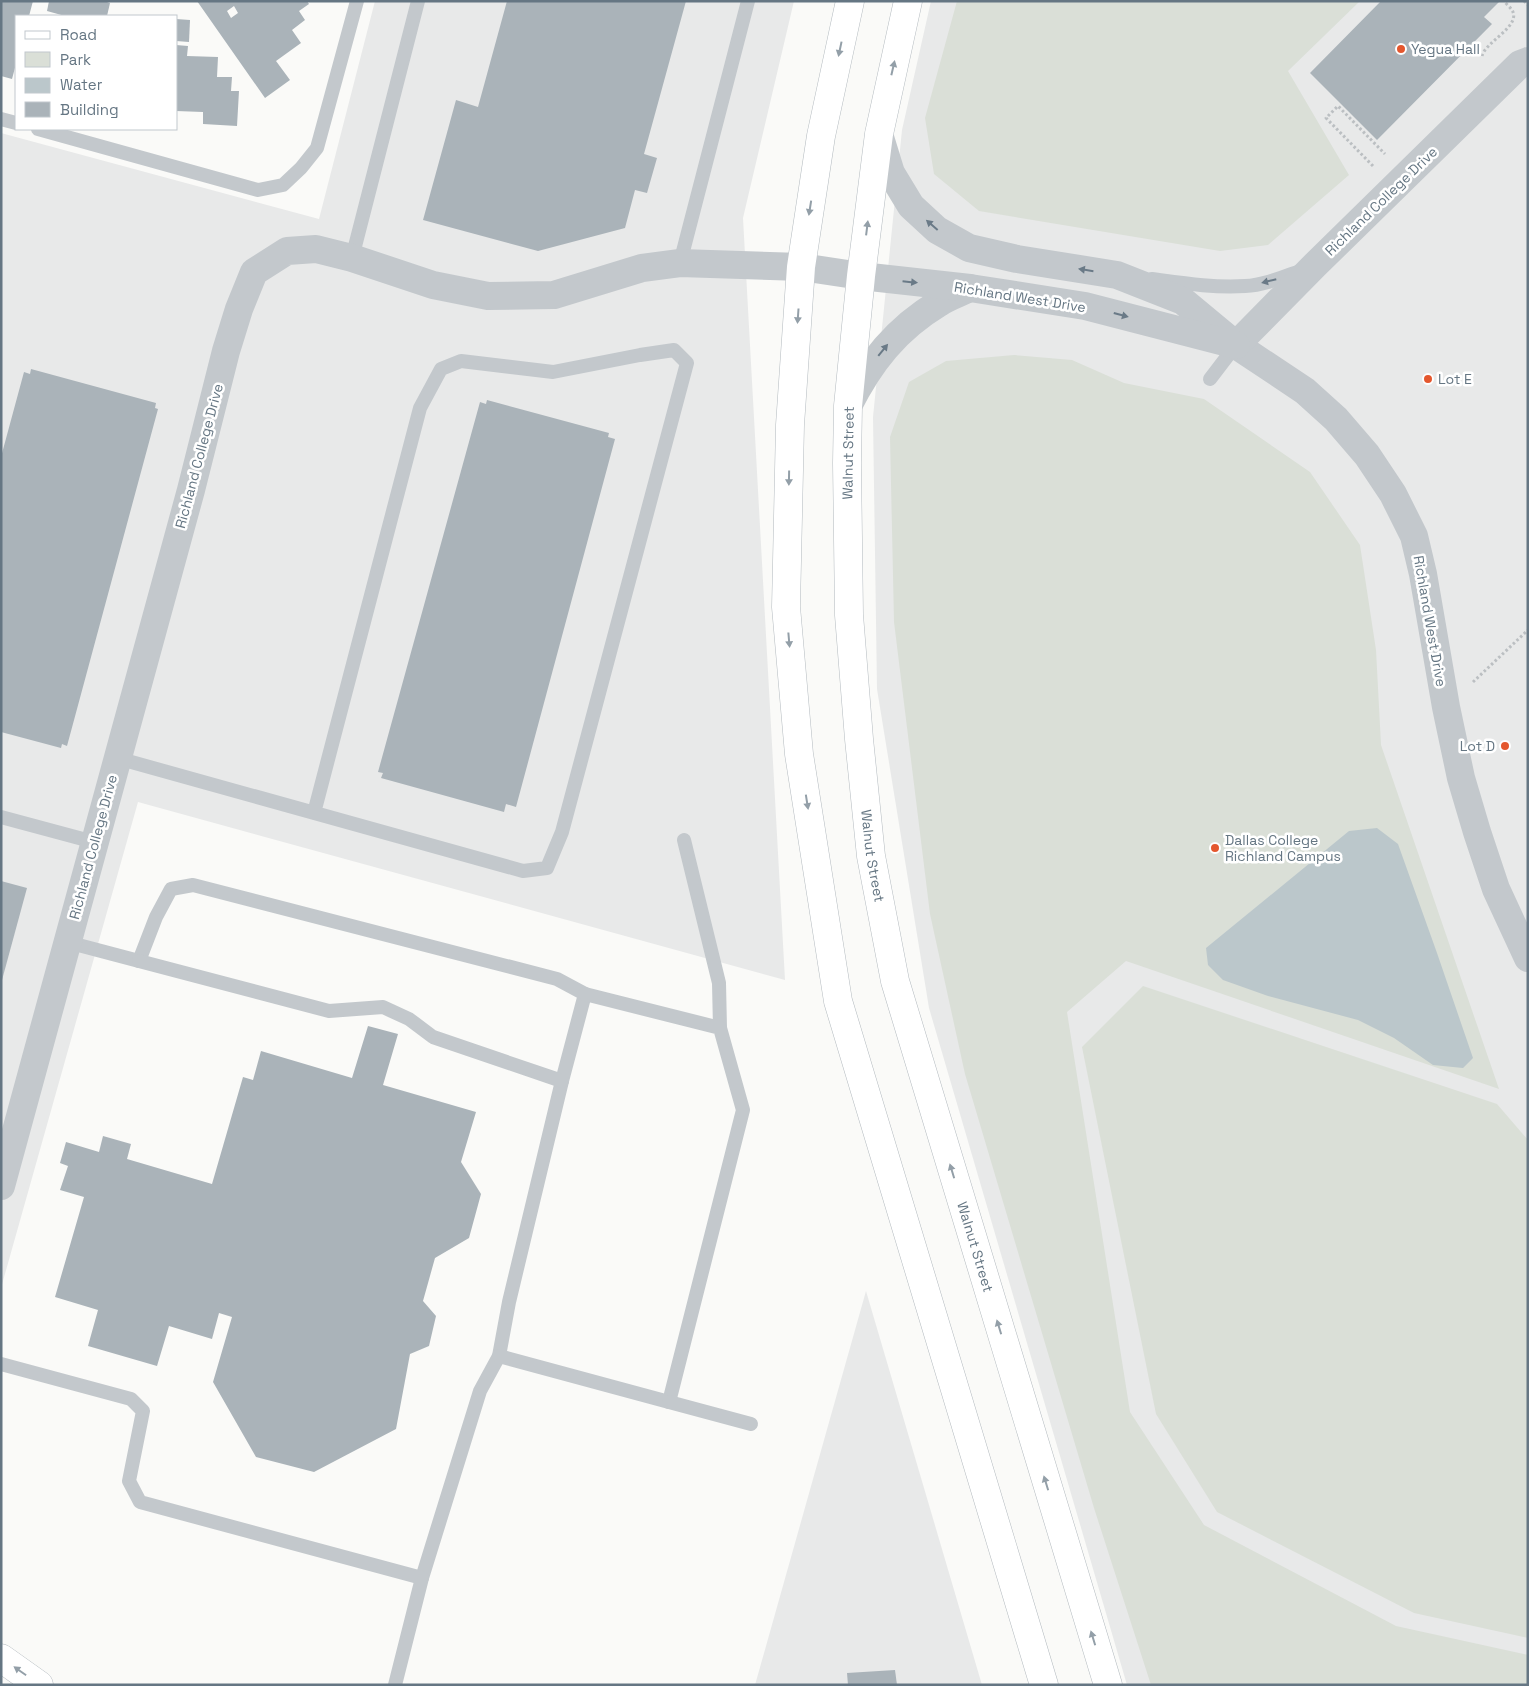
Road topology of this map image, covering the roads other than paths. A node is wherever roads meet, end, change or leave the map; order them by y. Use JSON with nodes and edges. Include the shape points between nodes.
{"nodes":[{"id":1,"x":357,"y":1,"type":"edge"},
{"id":2,"x":418,"y":1,"type":"edge"},
{"id":3,"x":748,"y":1,"type":"edge"},
{"id":4,"x":850,"y":1,"type":"edge"},
{"id":5,"x":908,"y":1,"type":"edge"},
{"id":6,"x":1528,"y":61,"type":"edge"},
{"id":7,"x":1,"y":119,"type":"edge"},
{"id":8,"x":15,"y":123,"type":"edge"},
{"id":9,"x":42,"y":130,"type":"edge"},
{"id":10,"x":879,"y":134,"type":"junction"},
{"id":11,"x":352,"y":258,"type":"junction"},
{"id":12,"x":680,"y":263,"type":"junction"},
{"id":13,"x":1315,"y":265,"type":"junction"},
{"id":14,"x":801,"y":267,"type":"junction"},
{"id":15,"x":1117,"y":275,"type":"junction"},
{"id":16,"x":861,"y":276,"type":"junction"},
{"id":17,"x":970,"y":288,"type":"junction"},
{"id":18,"x":1236,"y":345,"type":"junction"},
{"id":19,"x":1210,"y":379,"type":"dead end"},
{"id":20,"x":848,"y":406,"type":"junction"},
{"id":21,"x":117,"y":758,"type":"junction"},
{"id":22,"x":314,"y":813,"type":"junction"},
{"id":23,"x":1,"y":817,"type":"edge"},
{"id":24,"x":684,"y":840,"type":"dead end"},
{"id":25,"x":94,"y":842,"type":"junction"},
{"id":26,"x":67,"y":942,"type":"junction"},
{"id":27,"x":1528,"y":958,"type":"edge"},
{"id":28,"x":140,"y":961,"type":"junction"},
{"id":29,"x":584,"y":994,"type":"junction"},
{"id":30,"x":720,"y":1028,"type":"junction"},
{"id":31,"x":562,"y":1081,"type":"junction"},
{"id":32,"x":7,"y":1143,"type":"edge"},
{"id":33,"x":1,"y":1186,"type":"edge"},
{"id":34,"x":499,"y":1356,"type":"junction"},
{"id":35,"x":1,"y":1364,"type":"edge"},
{"id":36,"x":668,"y":1402,"type":"junction"},
{"id":37,"x":751,"y":1424,"type":"dead end"},
{"id":38,"x":422,"y":1578,"type":"junction"},
{"id":39,"x":1,"y":1658,"type":"edge"},
{"id":40,"x":39,"y":1685,"type":"edge"},
{"id":41,"x":395,"y":1685,"type":"edge"},
{"id":42,"x":1044,"y":1685,"type":"edge"},
{"id":43,"x":1108,"y":1685,"type":"edge"}],
"edges":[{"from":1,"to":9,"type":"lane","via":[[317,148],[283,185],[258,190]]},
{"from":2,"to":11,"type":"lane"},
{"from":3,"to":12,"type":"lane"},
{"from":4,"to":14,"type":"main road","one_way":true,"via":[[820,136]]},
{"from":10,"to":5,"type":"main road","name":"Walnut Street","one_way":true},
{"from":6,"to":13,"type":"street","name":"Richland College Drive","via":[[1520,64]]},
{"from":7,"to":8,"type":"lane"},
{"from":15,"to":10,"type":"street","name":"Richland West Drive","one_way":true,"via":[[969,248],[937,230],[911,206],[890,173]]},
{"from":16,"to":10,"type":"main road","name":"Walnut Street","one_way":true},
{"from":11,"to":12,"type":"street","name":"Richland College Drive","via":[[433,285],[488,296],[554,295],[642,268]]},
{"from":11,"to":21,"type":"street","name":"Richland College Drive","via":[[316,249],[287,251],[254,272],[226,351]]},
{"from":12,"to":14,"type":"street","name":"Richland College Drive"},
{"from":13,"to":15,"type":"lane","one_way":true,"via":[[1272,281],[1245,286]]},
{"from":13,"to":18,"type":"street","name":"Richland College Drive"},
{"from":14,"to":16,"type":"street","name":"Richland West Drive"},
{"from":14,"to":42,"type":"main road","one_way":true,"via":[[790,425],[786,607],[799,754],[838,1001]]},
{"from":15,"to":18,"type":"street","name":"Richland West Drive","via":[[1183,301]]},
{"from":16,"to":17,"type":"street","name":"Richland West Drive","one_way":true},
{"from":16,"to":20,"type":"main road","name":"Walnut Street"},
{"from":17,"to":18,"type":"street","name":"Richland West Drive","one_way":true,"via":[[1085,306]]},
{"from":20,"to":17,"type":"street","one_way":true,"via":[[872,364],[893,338],[939,302]]},
{"from":18,"to":19,"type":"lane"},
{"from":18,"to":27,"type":"street","name":"Richland West Drive","via":[[1305,391],[1336,418],[1367,455],[1393,494],[1414,536],[1461,778],[1496,889]]},
{"from":43,"to":20,"type":"main road","name":"Walnut Street","one_way":true,"via":[[895,980],[871,856],[859,739],[849,615]]},
{"from":21,"to":22,"type":"lane"},
{"from":21,"to":25,"type":"street","name":"Richland College Drive"},
{"from":22,"to":22,"type":"lane","via":[[523,871],[547,868],[562,832],[687,363],[674,350],[553,372],[461,361],[441,369],[420,408]]},
{"from":23,"to":25,"type":"lane"},
{"from":24,"to":30,"type":"lane","via":[[719,983]]},
{"from":25,"to":26,"type":"street","name":"Richland College Drive"},
{"from":26,"to":28,"type":"lane"},
{"from":26,"to":32,"type":"street","name":"Richland College Drive"},
{"from":28,"to":29,"type":"lane","via":[[156,917],[171,889],[193,885],[557,979]]},
{"from":28,"to":31,"type":"lane","via":[[329,1011],[383,1007],[409,1019],[433,1037]]},
{"from":29,"to":30,"type":"lane"},
{"from":29,"to":31,"type":"lane"},
{"from":30,"to":36,"type":"lane","via":[[743,1110]]},
{"from":31,"to":34,"type":"lane"},
{"from":32,"to":33,"type":"street","name":"Richland College Drive"},
{"from":34,"to":36,"type":"lane"},
{"from":34,"to":38,"type":"lane","via":[[480,1391]]},
{"from":35,"to":38,"type":"lane","via":[[131,1398],[143,1411],[129,1481],[140,1502]]},
{"from":36,"to":37,"type":"lane"},
{"from":38,"to":41,"type":"lane"},
{"from":40,"to":39,"type":"main road","one_way":true}]}
